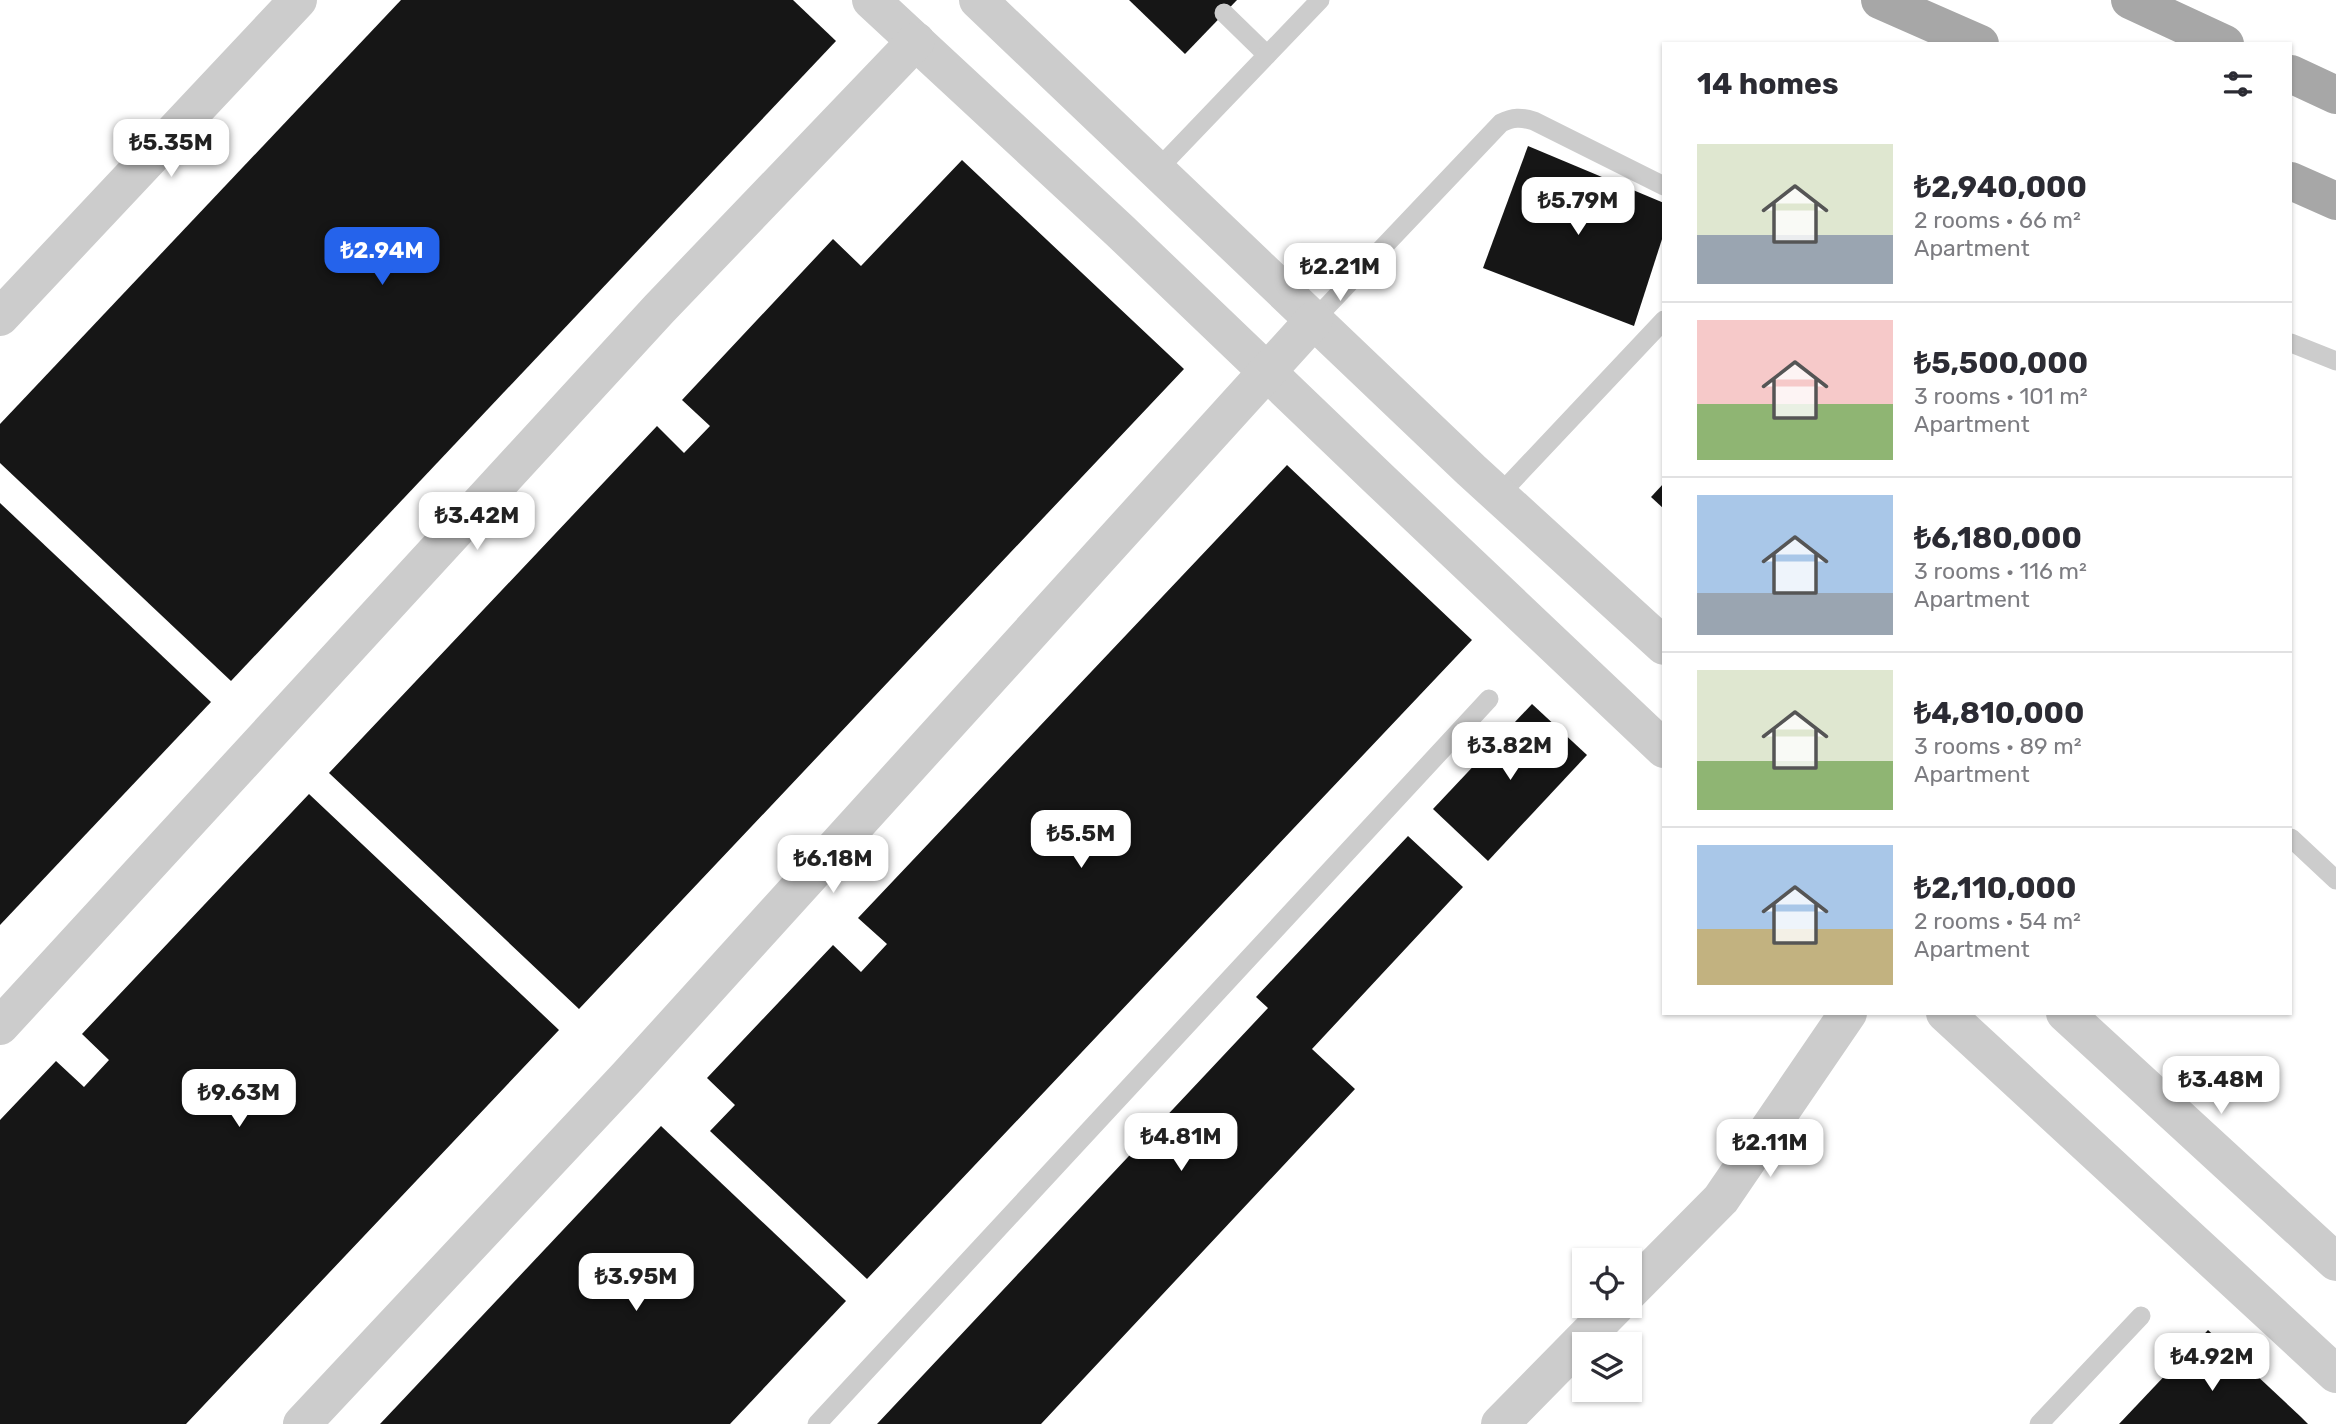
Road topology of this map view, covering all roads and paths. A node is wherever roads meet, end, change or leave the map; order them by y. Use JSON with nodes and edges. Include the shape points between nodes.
{"nodes":[{"id":1,"x":298,"y":0,"type":"edge"},
{"id":2,"x":871,"y":0,"type":"edge"},
{"id":3,"x":978,"y":0,"type":"edge"},
{"id":4,"x":1320,"y":0,"type":"edge"},
{"id":5,"x":1880,"y":0,"type":"edge"},
{"id":6,"x":2130,"y":0,"type":"edge"},
{"id":7,"x":1224,"y":13,"type":"dead end"},
{"id":8,"x":915,"y":41,"type":"junction"},
{"id":9,"x":1975,"y":42,"type":"edge"},
{"id":10,"x":2221,"y":42,"type":"edge"},
{"id":11,"x":1267,"y":55,"type":"junction"},
{"id":12,"x":2292,"y":74,"type":"edge"},
{"id":13,"x":2336,"y":95,"type":"edge"},
{"id":14,"x":1157,"y":170,"type":"junction"},
{"id":15,"x":2292,"y":181,"type":"edge"},
{"id":16,"x":1662,"y":185,"type":"edge"},
{"id":17,"x":2336,"y":201,"type":"edge"},
{"id":18,"x":0,"y":317,"type":"edge"},
{"id":19,"x":1314,"y":320,"type":"junction"},
{"id":20,"x":1662,"y":322,"type":"edge"},
{"id":21,"x":2292,"y":343,"type":"edge"},
{"id":22,"x":2336,"y":361,"type":"edge"},
{"id":23,"x":1269,"y":372,"type":"junction"},
{"id":24,"x":1499,"y":495,"type":"junction"},
{"id":25,"x":1662,"y":644,"type":"edge"},
{"id":26,"x":1489,"y":699,"type":"dead end"},
{"id":27,"x":1662,"y":747,"type":"edge"},
{"id":28,"x":2292,"y":839,"type":"edge"},
{"id":29,"x":2336,"y":880,"type":"edge"},
{"id":30,"x":1847,"y":1015,"type":"edge"},
{"id":31,"x":1947,"y":1015,"type":"edge"},
{"id":32,"x":2067,"y":1015,"type":"edge"},
{"id":33,"x":0,"y":1026,"type":"edge"},
{"id":34,"x":2336,"y":1262,"type":"edge"},
{"id":35,"x":1642,"y":1279,"type":"edge"},
{"id":36,"x":2141,"y":1317,"type":"dead end"},
{"id":37,"x":1604,"y":1318,"type":"edge"},
{"id":38,"x":2336,"y":1374,"type":"edge"},
{"id":39,"x":302,"y":1424,"type":"edge"},
{"id":40,"x":817,"y":1424,"type":"edge"},
{"id":41,"x":1500,"y":1424,"type":"edge"},
{"id":42,"x":2039,"y":1424,"type":"edge"}],
"edges":[{"from":1,"to":18,"type":"street"},
{"from":2,"to":8,"type":"street"},
{"from":3,"to":14,"type":"street"},
{"from":4,"to":11,"type":"lane"},
{"from":5,"to":9,"type":"main road"},
{"from":6,"to":10,"type":"main road"},
{"from":7,"to":11,"type":"lane"},
{"from":8,"to":23,"type":"street"},
{"from":8,"to":33,"type":"street","via":[[650,319]]},
{"from":11,"to":14,"type":"lane"},
{"from":12,"to":13,"type":"main road"},
{"from":14,"to":19,"type":"street"},
{"from":15,"to":17,"type":"main road"},
{"from":16,"to":19,"type":"lane","via":[[1534,121],[1512,118],[1501,123]]},
{"from":19,"to":23,"type":"street"},
{"from":19,"to":24,"type":"street"},
{"from":20,"to":24,"type":"lane"},
{"from":21,"to":22,"type":"lane"},
{"from":23,"to":27,"type":"street"},
{"from":23,"to":39,"type":"street","via":[[636,1067]]},
{"from":24,"to":25,"type":"street"},
{"from":26,"to":40,"type":"lane"},
{"from":28,"to":29,"type":"lane"},
{"from":30,"to":35,"type":"street","via":[[1721,1199]]},
{"from":31,"to":38,"type":"street"},
{"from":32,"to":34,"type":"street"},
{"from":36,"to":42,"type":"lane"},
{"from":37,"to":41,"type":"street"}]}
